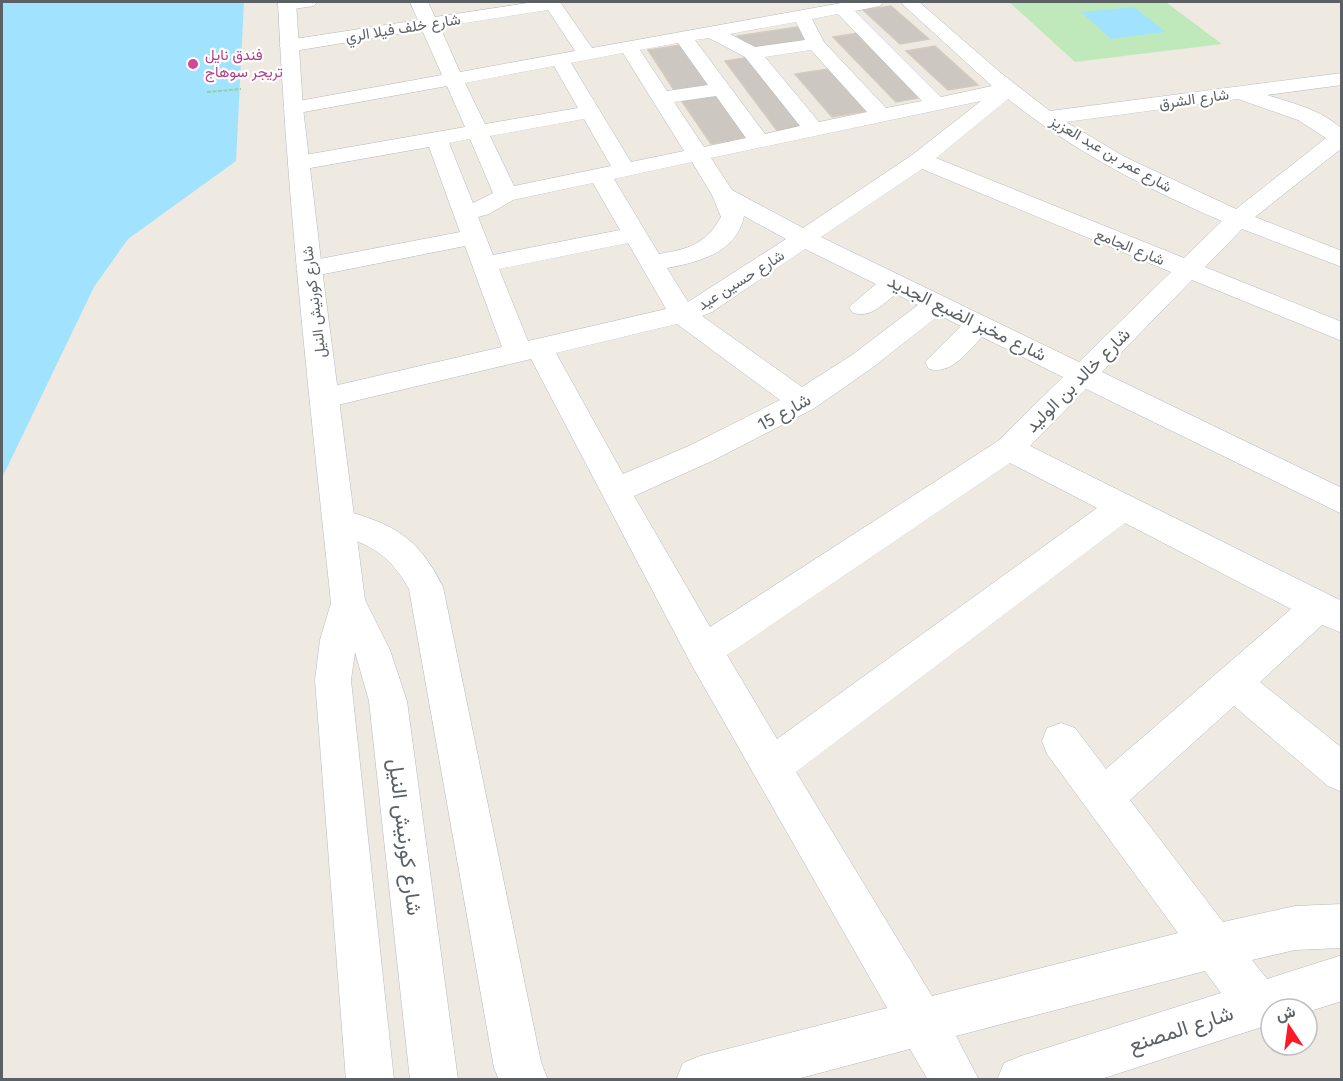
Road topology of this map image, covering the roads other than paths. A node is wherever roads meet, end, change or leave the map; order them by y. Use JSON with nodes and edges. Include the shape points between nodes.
{"nodes":[{"id":1,"x":419,"y":2,"type":"edge"},
{"id":2,"x":874,"y":2,"type":"edge"},
{"id":3,"x":909,"y":2,"type":"edge"},
{"id":4,"x":294,"y":3,"type":"edge"},
{"id":5,"x":552,"y":3,"type":"edge"},
{"id":6,"x":842,"y":8,"type":"junction"},
{"id":7,"x":802,"y":16,"type":"junction"},
{"id":8,"x":429,"y":24,"type":"junction"},
{"id":9,"x":714,"y":33,"type":"junction"},
{"id":10,"x":684,"y":38,"type":"junction"},
{"id":11,"x":816,"y":44,"type":"junction"},
{"id":12,"x":288,"y":46,"type":"junction"},
{"id":13,"x":629,"y":48,"type":"junction"},
{"id":14,"x":752,"y":53,"type":"junction"},
{"id":15,"x":588,"y":55,"type":"junction"},
{"id":16,"x":560,"y":60,"type":"junction"},
{"id":17,"x":454,"y":79,"type":"junction"},
{"id":18,"x":1341,"y":79,"type":"edge"},
{"id":19,"x":721,"y":88,"type":"junction"},
{"id":20,"x":1008,"y":89,"type":"junction"},
{"id":21,"x":1240,"y":93,"type":"junction"},
{"id":22,"x":661,"y":98,"type":"junction"},
{"id":23,"x":936,"y":104,"type":"junction"},
{"id":24,"x":293,"y":108,"type":"junction"},
{"id":25,"x":590,"y":112,"type":"junction"},
{"id":26,"x":882,"y":116,"type":"junction"},
{"id":27,"x":1047,"y":118,"type":"junction"},
{"id":28,"x":814,"y":130,"type":"junction"},
{"id":29,"x":478,"y":132,"type":"junction"},
{"id":30,"x":437,"y":139,"type":"junction"},
{"id":31,"x":759,"y":141,"type":"junction"},
{"id":32,"x":697,"y":155,"type":"junction"},
{"id":33,"x":920,"y":160,"type":"junction"},
{"id":34,"x":299,"y":164,"type":"junction"},
{"id":35,"x":625,"y":170,"type":"junction"},
{"id":36,"x":600,"y":175,"type":"junction"},
{"id":37,"x":506,"y":195,"type":"junction"},
{"id":38,"x":723,"y":195,"type":"junction"},
{"id":39,"x":465,"y":212,"type":"junction"},
{"id":40,"x":1237,"y":220,"type":"junction"},
{"id":41,"x":636,"y":234,"type":"junction"},
{"id":42,"x":474,"y":237,"type":"junction"},
{"id":43,"x":805,"y":239,"type":"junction"},
{"id":44,"x":1341,"y":260,"type":"edge"},
{"id":45,"x":652,"y":263,"type":"junction"},
{"id":46,"x":485,"y":264,"type":"junction"},
{"id":47,"x":309,"y":269,"type":"junction"},
{"id":48,"x":1188,"y":270,"type":"junction"},
{"id":49,"x":894,"y":283,"type":"junction"},
{"id":50,"x":937,"y":303,"type":"junction"},
{"id":51,"x":862,"y":307,"type":"dead end"},
{"id":52,"x":682,"y":314,"type":"junction"},
{"id":53,"x":980,"y":324,"type":"junction"},
{"id":54,"x":1341,"y":332,"type":"edge"},
{"id":55,"x":528,"y":350,"type":"junction"},
{"id":56,"x":939,"y":362,"type":"dead end"},
{"id":57,"x":1084,"y":375,"type":"junction"},
{"id":58,"x":325,"y":398,"type":"junction"},
{"id":59,"x":802,"y":402,"type":"junction"},
{"id":60,"x":1009,"y":449,"type":"junction"},
{"id":61,"x":614,"y":491,"type":"junction"},
{"id":62,"x":1341,"y":502,"type":"edge"},
{"id":63,"x":1121,"y":508,"type":"junction"},
{"id":64,"x":339,"y":522,"type":"junction"},
{"id":65,"x":348,"y":603,"type":"junction"},
{"id":66,"x":1330,"y":612,"type":"edge"},
{"id":67,"x":703,"y":651,"type":"junction"},
{"id":68,"x":1233,"y":682,"type":"junction"},
{"id":69,"x":1061,"y":741,"type":"dead end"},
{"id":70,"x":772,"y":766,"type":"junction"},
{"id":71,"x":1341,"y":773,"type":"edge"},
{"id":72,"x":1104,"y":797,"type":"junction"},
{"id":73,"x":1341,"y":926,"type":"edge"},
{"id":74,"x":1214,"y":946,"type":"junction"},
{"id":75,"x":1341,"y":978,"type":"edge"},
{"id":76,"x":1258,"y":1005,"type":"junction"},
{"id":77,"x":920,"y":1021,"type":"junction"},
{"id":78,"x":370,"y":1080,"type":"edge"},
{"id":79,"x":434,"y":1080,"type":"edge"},
{"id":80,"x":525,"y":1080,"type":"edge"},
{"id":81,"x":700,"y":1080,"type":"edge"},
{"id":82,"x":955,"y":1080,"type":"edge"},
{"id":83,"x":1021,"y":1080,"type":"edge"}],
"edges":[{"from":1,"to":8,"type":"street"},
{"from":2,"to":6,"type":"street"},
{"from":3,"to":20,"type":"street","name":"شارع عمر بن عبد العزيز"},
{"from":4,"to":12,"type":"street","name":"شارع كورنيش النيل"},
{"from":5,"to":8,"type":"street","name":"شارع خلف فيلا الري"},
{"from":5,"to":15,"type":"street"},
{"from":6,"to":7,"type":"street"},
{"from":6,"to":23,"type":"street"},
{"from":7,"to":9,"type":"street"},
{"from":7,"to":11,"type":"street"},
{"from":8,"to":12,"type":"street","name":"شارع خلف فيلا الري"},
{"from":8,"to":17,"type":"street"},
{"from":9,"to":10,"type":"street"},
{"from":9,"to":14,"type":"street"},
{"from":10,"to":13,"type":"street"},
{"from":10,"to":19,"type":"street"},
{"from":11,"to":14,"type":"street"},
{"from":11,"to":26,"type":"street"},
{"from":12,"to":24,"type":"street","name":"شارع كورنيش النيل"},
{"from":13,"to":15,"type":"street"},
{"from":13,"to":22,"type":"street"},
{"from":14,"to":28,"type":"street"},
{"from":15,"to":16,"type":"street"},
{"from":16,"to":17,"type":"street"},
{"from":16,"to":25,"type":"street"},
{"from":17,"to":24,"type":"street"},
{"from":17,"to":29,"type":"street"},
{"from":18,"to":21,"type":"street","name":"شارع الشرق"},
{"from":19,"to":22,"type":"street"},
{"from":19,"to":31,"type":"street"},
{"from":20,"to":23,"type":"street"},
{"from":20,"to":27,"type":"street","name":"شارع عمر بن عبد العزيز"},
{"from":20,"to":33,"type":"street","name":"شارع حسين عيد"},
{"from":21,"to":27,"type":"street","name":"شارع الشرق"},
{"from":21,"to":40,"type":"street","name":"شارع خالد بن الوليد","via":[[1318,122],[1337,136],[1334,143]]},
{"from":22,"to":32,"type":"street"},
{"from":23,"to":26,"type":"street"},
{"from":24,"to":34,"type":"street","name":"شارع كورنيش النيل"},
{"from":25,"to":29,"type":"street"},
{"from":25,"to":35,"type":"street"},
{"from":26,"to":28,"type":"street"},
{"from":27,"to":40,"type":"street","name":"شارع عمر بن عبد العزيز","via":[[1124,165]]},
{"from":28,"to":31,"type":"street"},
{"from":29,"to":30,"type":"street"},
{"from":29,"to":37,"type":"street"},
{"from":30,"to":34,"type":"street"},
{"from":30,"to":39,"type":"street"},
{"from":31,"to":32,"type":"street"},
{"from":32,"to":35,"type":"street"},
{"from":32,"to":38,"type":"street"},
{"from":33,"to":43,"type":"street","name":"شارع حسين عيد"},
{"from":33,"to":48,"type":"street","name":"شارع الجامع"},
{"from":34,"to":47,"type":"street","name":"شارع كورنيش النيل"},
{"from":35,"to":36,"type":"street"},
{"from":36,"to":37,"type":"street"},
{"from":36,"to":41,"type":"street"},
{"from":37,"to":39,"type":"street","via":[[481,209]]},
{"from":38,"to":43,"type":"street","name":"شارع مخبز الضبع الجديد"},
{"from":38,"to":45,"type":"street","via":[[733,217],[721,239],[693,256]]},
{"from":39,"to":42,"type":"street"},
{"from":40,"to":44,"type":"street","name":"شارع عمر بن عبد العزيز"},
{"from":40,"to":48,"type":"street","name":"شارع خالد بن الوليد"},
{"from":41,"to":45,"type":"street"},
{"from":41,"to":46,"type":"street"},
{"from":42,"to":46,"type":"street"},
{"from":42,"to":47,"type":"street"},
{"from":43,"to":49,"type":"street","name":"شارع مخبز الضبع الجديد"},
{"from":43,"to":52,"type":"street","name":"شارع حسين عيد","via":[[711,301]]},
{"from":45,"to":52,"type":"street"},
{"from":46,"to":55,"type":"street"},
{"from":47,"to":58,"type":"street","name":"شارع كورنيش النيل"},
{"from":48,"to":54,"type":"street","name":"شارع الجامع"},
{"from":48,"to":57,"type":"street","name":"شارع خالد بن الوليد"},
{"from":49,"to":50,"type":"street","name":"شارع مخبز الضبع الجديد"},
{"from":49,"to":51,"type":"street"},
{"from":50,"to":53,"type":"street","name":"شارع مخبز الضبع الجديد"},
{"from":50,"to":59,"type":"street","name":"شارع 15","via":[[855,370]]},
{"from":52,"to":55,"type":"street","name":"شارع حسين عيد"},
{"from":52,"to":59,"type":"street"},
{"from":53,"to":56,"type":"street"},
{"from":53,"to":57,"type":"street","name":"شارع مخبز الضبع الجديد"},
{"from":55,"to":58,"type":"street","name":"شارع حسين عيد"},
{"from":55,"to":61,"type":"street"},
{"from":57,"to":60,"type":"street","name":"شارع خالد بن الوليد"},
{"from":57,"to":62,"type":"street","name":"شارع مخبز الضبع الجديد"},
{"from":58,"to":64,"type":"street","name":"شارع كورنيش النيل"},
{"from":59,"to":61,"type":"street","name":"شارع 15","via":[[704,453]]},
{"from":60,"to":63,"type":"street"},
{"from":60,"to":67,"type":"street","name":"شارع خالد بن الوليد"},
{"from":61,"to":67,"type":"street"},
{"from":63,"to":66,"type":"street"},
{"from":63,"to":70,"type":"street"},
{"from":64,"to":65,"type":"street","name":"شارع كورنيش النيل"},
{"from":64,"to":80,"type":"street","via":[[378,533],[408,554],[426,587],[518,1068]]},
{"from":65,"to":78,"type":"street","name":"شارع كورنيش النيل","via":[[333,680]]},
{"from":65,"to":79,"type":"street","name":"شارع كورنيش النيل","via":[[366,632],[388,701]]},
{"from":66,"to":68,"type":"street"},
{"from":67,"to":70,"type":"street"},
{"from":68,"to":71,"type":"street"},
{"from":68,"to":72,"type":"street"},
{"from":69,"to":72,"type":"street"},
{"from":70,"to":77,"type":"street"},
{"from":72,"to":74,"type":"street"},
{"from":73,"to":74,"type":"street","via":[[1295,928]]},
{"from":74,"to":76,"type":"street"},
{"from":74,"to":77,"type":"street"},
{"from":75,"to":76,"type":"street","name":"شارع المصنع"},
{"from":76,"to":83,"type":"street","name":"شارع المصنع"},
{"from":77,"to":81,"type":"street"},
{"from":77,"to":82,"type":"street"}]}
